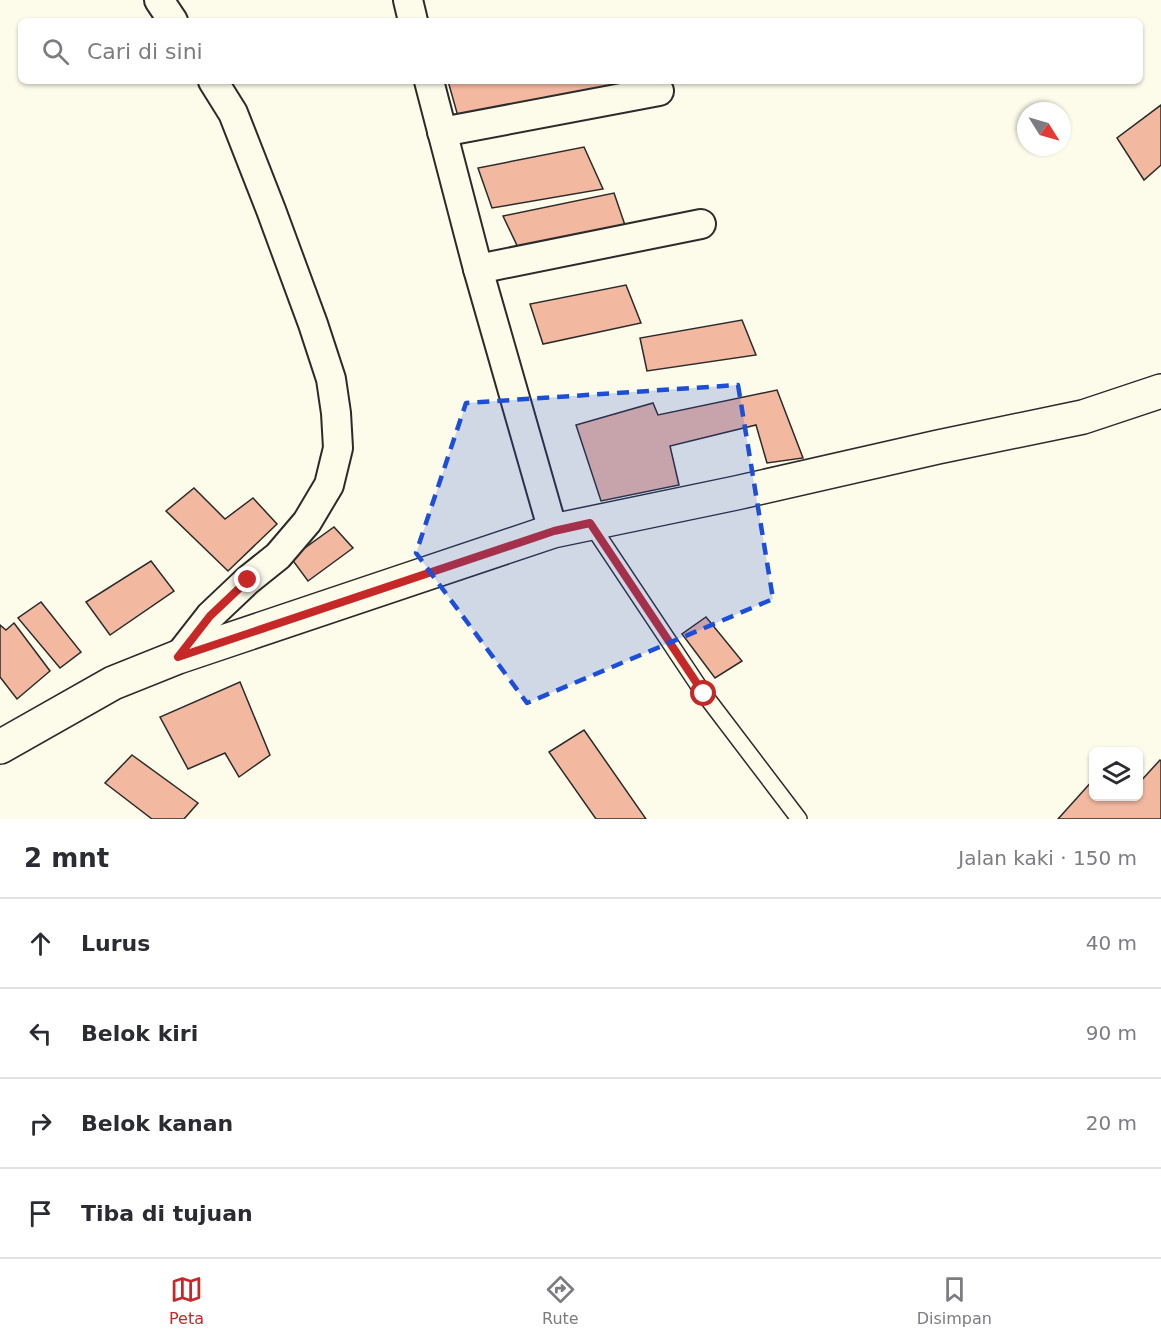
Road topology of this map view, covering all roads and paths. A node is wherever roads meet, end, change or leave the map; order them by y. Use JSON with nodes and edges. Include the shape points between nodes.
{"nodes":[{"id":1,"x":159,"y":0,"type":"edge"},
{"id":2,"x":408,"y":0,"type":"edge"},
{"id":3,"x":172,"y":18,"type":"edge"},
{"id":4,"x":412,"y":18,"type":"edge"},
{"id":5,"x":215,"y":84,"type":"edge"},
{"id":6,"x":430,"y":84,"type":"edge"},
{"id":7,"x":659,"y":91,"type":"dead end"},
{"id":8,"x":442,"y":132,"type":"junction"},
{"id":9,"x":701,"y":224,"type":"dead end"},
{"id":10,"x":478,"y":269,"type":"junction"},
{"id":11,"x":1161,"y":392,"type":"edge"},
{"id":12,"x":590,"y":523,"type":"junction"},
{"id":13,"x":554,"y":531,"type":"junction"},
{"id":14,"x":178,"y":657,"type":"junction"},
{"id":15,"x":0,"y":747,"type":"edge"},
{"id":16,"x":799,"y":819,"type":"edge"}],
"edges":[{"from":1,"to":3,"type":"street"},
{"from":2,"to":4,"type":"street"},
{"from":5,"to":14,"type":"street","via":[[232,113],[272,210],[313,324],[331,379],[338,448],[329,485],[307,522],[278,556],[210,616]]},
{"from":6,"to":8,"type":"street"},
{"from":7,"to":8,"type":"street"},
{"from":8,"to":10,"type":"street"},
{"from":9,"to":10,"type":"street"},
{"from":10,"to":13,"type":"street"},
{"from":11,"to":12,"type":"main road","via":[[1083,417]]},
{"from":12,"to":13,"type":"main road"},
{"from":12,"to":16,"type":"lane","via":[[704,694]]},
{"from":13,"to":14,"type":"main road"},
{"from":14,"to":15,"type":"main road","via":[[112,683]]}]}
